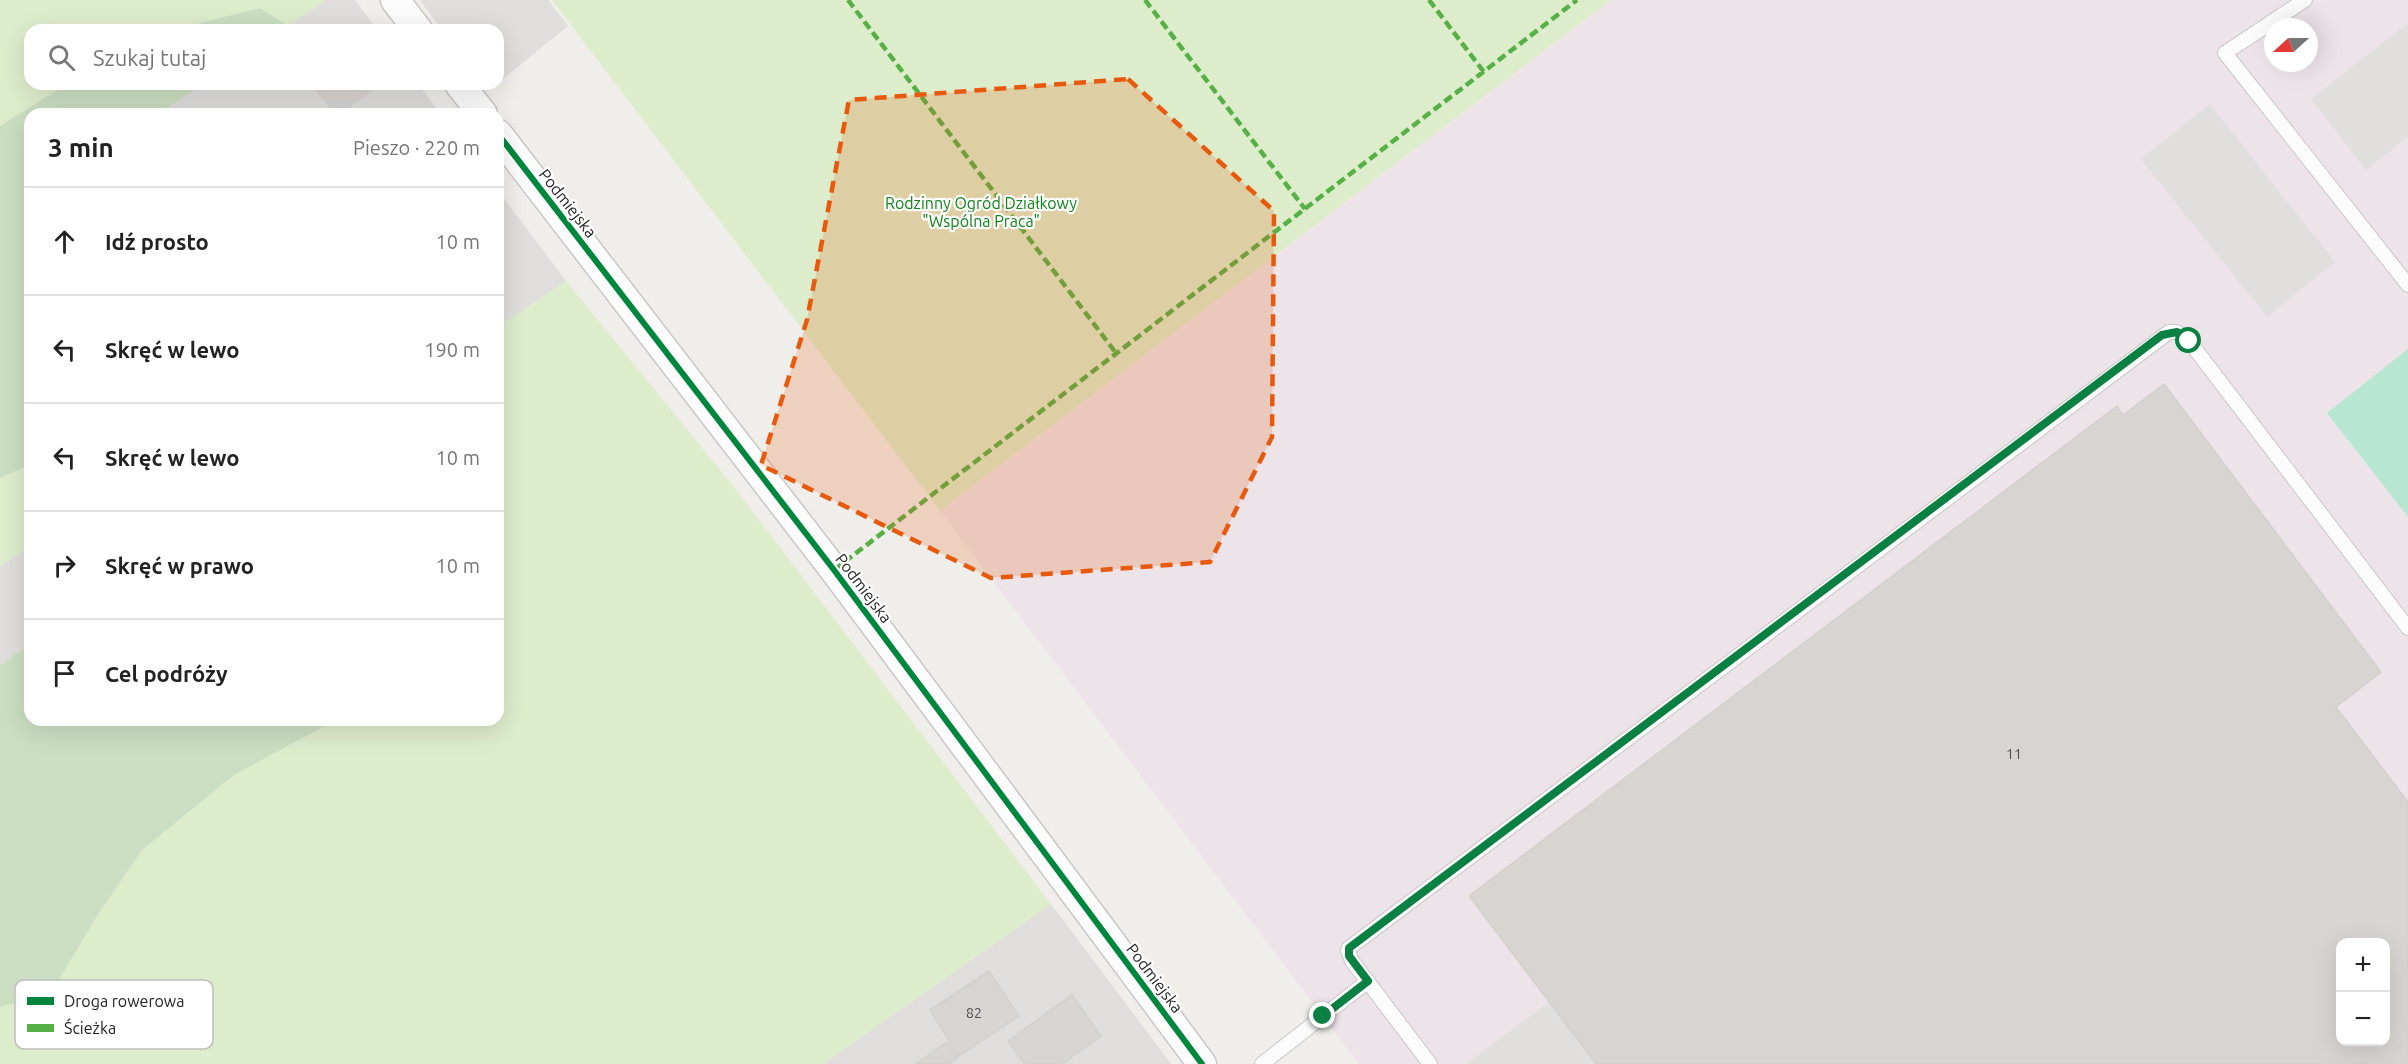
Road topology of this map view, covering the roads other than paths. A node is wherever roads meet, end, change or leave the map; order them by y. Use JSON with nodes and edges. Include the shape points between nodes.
{"nodes":[{"id":1,"x":395,"y":0,"type":"edge"},
{"id":2,"x":2305,"y":0,"type":"edge"},
{"id":3,"x":413,"y":24,"type":"edge"},
{"id":4,"x":464,"y":90,"type":"edge"},
{"id":5,"x":478,"y":108,"type":"edge"},
{"id":6,"x":504,"y":142,"type":"edge"},
{"id":7,"x":2408,"y":285,"type":"edge"},
{"id":8,"x":2408,"y":628,"type":"edge"},
{"id":9,"x":1368,"y":981,"type":"junction"},
{"id":10,"x":1202,"y":1064,"type":"edge"},
{"id":11,"x":1262,"y":1064,"type":"edge"},
{"id":12,"x":1430,"y":1064,"type":"edge"}],
"edges":[{"from":1,"to":3,"type":"street"},
{"from":2,"to":7,"type":"lane","via":[[2225,53]]},
{"from":4,"to":5,"type":"street"},
{"from":6,"to":10,"type":"street","name":"Podmiejska","via":[[834,570]]},
{"from":8,"to":9,"type":"lane","via":[[2189,341],[2177,332],[2169,332],[1349,948],[1349,956]]},
{"from":9,"to":11,"type":"lane"},
{"from":9,"to":12,"type":"lane"}]}
